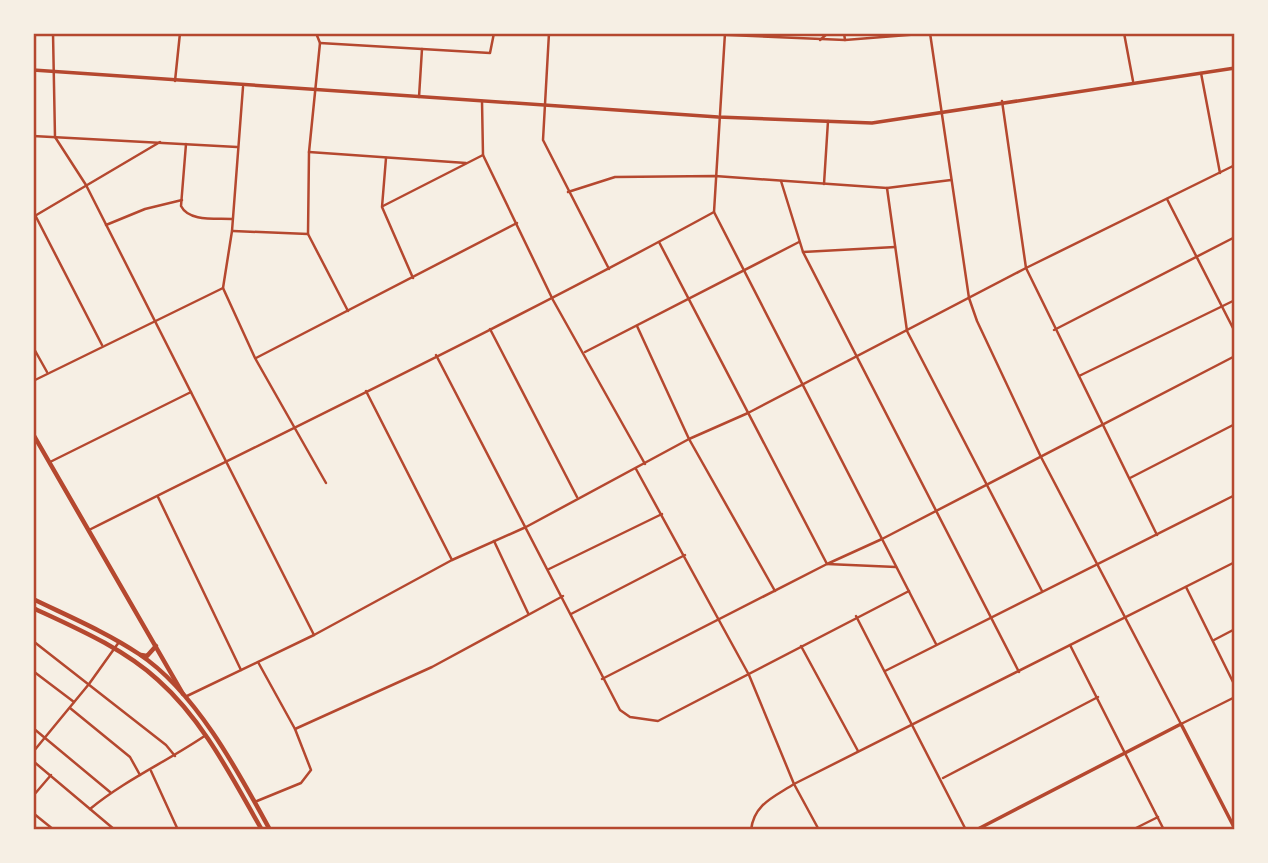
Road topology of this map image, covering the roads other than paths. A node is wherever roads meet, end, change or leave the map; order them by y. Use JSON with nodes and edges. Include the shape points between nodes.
{"nodes":[{"id":1,"x":53,"y":33,"type":"edge"},
{"id":2,"x":180,"y":33,"type":"edge"},
{"id":3,"x":316,"y":33,"type":"edge"},
{"id":4,"x":494,"y":33,"type":"edge"},
{"id":5,"x":549,"y":33,"type":"edge"},
{"id":6,"x":681,"y":33,"type":"edge"},
{"id":7,"x":828,"y":33,"type":"edge"},
{"id":8,"x":844,"y":33,"type":"edge"},
{"id":9,"x":931,"y":33,"type":"edge"},
{"id":10,"x":1124,"y":33,"type":"edge"},
{"id":11,"x":725,"y":35,"type":"edge"},
{"id":12,"x":820,"y":40,"type":"junction"},
{"id":13,"x":845,"y":40,"type":"junction"},
{"id":14,"x":320,"y":43,"type":"junction"},
{"id":15,"x":422,"y":49,"type":"junction"},
{"id":16,"x":1235,"y":68,"type":"edge"},
{"id":17,"x":33,"y":70,"type":"edge"},
{"id":18,"x":53,"y":72,"type":"junction"},
{"id":19,"x":1201,"y":73,"type":"junction"},
{"id":20,"x":175,"y":81,"type":"junction"},
{"id":21,"x":1133,"y":81,"type":"junction"},
{"id":22,"x":243,"y":87,"type":"junction"},
{"id":23,"x":314,"y":90,"type":"junction"},
{"id":24,"x":419,"y":97,"type":"junction"},
{"id":25,"x":482,"y":101,"type":"junction"},
{"id":26,"x":1002,"y":101,"type":"junction"},
{"id":27,"x":545,"y":106,"type":"junction"},
{"id":28,"x":939,"y":112,"type":"junction"},
{"id":29,"x":718,"y":117,"type":"junction"},
{"id":30,"x":828,"y":121,"type":"junction"},
{"id":31,"x":33,"y":136,"type":"edge"},
{"id":32,"x":55,"y":137,"type":"junction"},
{"id":33,"x":160,"y":142,"type":"junction"},
{"id":34,"x":186,"y":144,"type":"junction"},
{"id":35,"x":237,"y":147,"type":"junction"},
{"id":36,"x":309,"y":152,"type":"junction"},
{"id":37,"x":483,"y":155,"type":"junction"},
{"id":38,"x":386,"y":157,"type":"junction"},
{"id":39,"x":466,"y":163,"type":"junction"},
{"id":40,"x":1233,"y":166,"type":"edge"},
{"id":41,"x":1235,"y":172,"type":"edge"},
{"id":42,"x":1220,"y":173,"type":"junction"},
{"id":43,"x":715,"y":176,"type":"junction"},
{"id":44,"x":951,"y":180,"type":"junction"},
{"id":45,"x":781,"y":181,"type":"junction"},
{"id":46,"x":824,"y":184,"type":"junction"},
{"id":47,"x":86,"y":185,"type":"junction"},
{"id":48,"x":887,"y":188,"type":"junction"},
{"id":49,"x":568,"y":192,"type":"junction"},
{"id":50,"x":1167,"y":199,"type":"junction"},
{"id":51,"x":182,"y":200,"type":"junction"},
{"id":52,"x":382,"y":207,"type":"junction"},
{"id":53,"x":33,"y":211,"type":"edge"},
{"id":54,"x":715,"y":212,"type":"junction"},
{"id":55,"x":35,"y":217,"type":"edge"},
{"id":56,"x":232,"y":219,"type":"junction"},
{"id":57,"x":517,"y":223,"type":"junction"},
{"id":58,"x":106,"y":225,"type":"junction"},
{"id":59,"x":232,"y":231,"type":"junction"},
{"id":60,"x":308,"y":234,"type":"junction"},
{"id":61,"x":1235,"y":237,"type":"edge"},
{"id":62,"x":659,"y":242,"type":"junction"},
{"id":63,"x":799,"y":242,"type":"junction"},
{"id":64,"x":895,"y":247,"type":"junction"},
{"id":65,"x":803,"y":252,"type":"junction"},
{"id":66,"x":1196,"y":257,"type":"junction"},
{"id":67,"x":1026,"y":268,"type":"junction"},
{"id":68,"x":609,"y":269,"type":"junction"},
{"id":69,"x":744,"y":270,"type":"junction"},
{"id":70,"x":413,"y":278,"type":"junction"},
{"id":71,"x":223,"y":288,"type":"junction"},
{"id":72,"x":688,"y":298,"type":"junction"},
{"id":73,"x":969,"y":298,"type":"junction"},
{"id":74,"x":554,"y":300,"type":"junction"},
{"id":75,"x":1235,"y":300,"type":"edge"},
{"id":76,"x":1222,"y":307,"type":"junction"},
{"id":77,"x":348,"y":311,"type":"junction"},
{"id":78,"x":154,"y":320,"type":"junction"},
{"id":79,"x":637,"y":326,"type":"junction"},
{"id":80,"x":490,"y":329,"type":"junction"},
{"id":81,"x":1054,"y":330,"type":"junction"},
{"id":82,"x":907,"y":331,"type":"junction"},
{"id":83,"x":1235,"y":332,"type":"edge"},
{"id":84,"x":102,"y":345,"type":"junction"},
{"id":85,"x":33,"y":347,"type":"edge"},
{"id":86,"x":585,"y":352,"type":"junction"},
{"id":87,"x":436,"y":355,"type":"junction"},
{"id":88,"x":858,"y":356,"type":"junction"},
{"id":89,"x":1235,"y":356,"type":"edge"},
{"id":90,"x":256,"y":358,"type":"junction"},
{"id":91,"x":47,"y":372,"type":"junction"},
{"id":92,"x":1079,"y":376,"type":"junction"},
{"id":93,"x":33,"y":381,"type":"edge"},
{"id":94,"x":802,"y":385,"type":"junction"},
{"id":95,"x":366,"y":391,"type":"junction"},
{"id":96,"x":191,"y":392,"type":"junction"},
{"id":97,"x":748,"y":413,"type":"junction"},
{"id":98,"x":1235,"y":424,"type":"edge"},
{"id":99,"x":293,"y":426,"type":"junction"},
{"id":100,"x":1102,"y":426,"type":"junction"},
{"id":101,"x":33,"y":434,"type":"edge"},
{"id":102,"x":689,"y":439,"type":"junction"},
{"id":103,"x":1041,"y":457,"type":"junction"},
{"id":104,"x":225,"y":461,"type":"junction"},
{"id":105,"x":49,"y":463,"type":"junction"},
{"id":106,"x":645,"y":464,"type":"junction"},
{"id":107,"x":636,"y":468,"type":"junction"},
{"id":108,"x":1130,"y":478,"type":"junction"},
{"id":109,"x":326,"y":483,"type":"dead end"},
{"id":110,"x":987,"y":485,"type":"junction"},
{"id":111,"x":1235,"y":495,"type":"edge"},
{"id":112,"x":157,"y":496,"type":"junction"},
{"id":113,"x":578,"y":499,"type":"junction"},
{"id":114,"x":934,"y":512,"type":"junction"},
{"id":115,"x":662,"y":514,"type":"junction"},
{"id":116,"x":526,"y":527,"type":"junction"},
{"id":117,"x":89,"y":530,"type":"junction"},
{"id":118,"x":1157,"y":536,"type":"junction"},
{"id":119,"x":882,"y":539,"type":"junction"},
{"id":120,"x":494,"y":541,"type":"junction"},
{"id":121,"x":685,"y":555,"type":"junction"},
{"id":122,"x":452,"y":560,"type":"junction"},
{"id":123,"x":1235,"y":562,"type":"edge"},
{"id":124,"x":1099,"y":563,"type":"junction"},
{"id":125,"x":827,"y":564,"type":"junction"},
{"id":126,"x":896,"y":567,"type":"junction"},
{"id":127,"x":549,"y":569,"type":"junction"},
{"id":128,"x":1185,"y":587,"type":"junction"},
{"id":129,"x":775,"y":591,"type":"junction"},
{"id":130,"x":909,"y":591,"type":"junction"},
{"id":131,"x":1042,"y":591,"type":"junction"},
{"id":132,"x":563,"y":596,"type":"junction"},
{"id":133,"x":33,"y":599,"type":"edge"},
{"id":134,"x":33,"y":608,"type":"edge"},
{"id":135,"x":528,"y":613,"type":"junction"},
{"id":136,"x":571,"y":614,"type":"junction"},
{"id":137,"x":856,"y":616,"type":"junction"},
{"id":138,"x":1126,"y":617,"type":"junction"},
{"id":139,"x":991,"y":618,"type":"junction"},
{"id":140,"x":718,"y":621,"type":"junction"},
{"id":141,"x":1235,"y":629,"type":"edge"},
{"id":142,"x":314,"y":635,"type":"junction"},
{"id":143,"x":1214,"y":640,"type":"junction"},
{"id":144,"x":33,"y":641,"type":"edge"},
{"id":145,"x":119,"y":642,"type":"junction"},
{"id":146,"x":936,"y":644,"type":"junction"},
{"id":147,"x":156,"y":645,"type":"junction"},
{"id":148,"x":1070,"y":645,"type":"junction"},
{"id":149,"x":801,"y":646,"type":"junction"},
{"id":150,"x":114,"y":648,"type":"junction"},
{"id":151,"x":141,"y":655,"type":"junction"},
{"id":152,"x":258,"y":662,"type":"junction"},
{"id":153,"x":241,"y":670,"type":"junction"},
{"id":154,"x":33,"y":671,"type":"edge"},
{"id":155,"x":885,"y":671,"type":"junction"},
{"id":156,"x":1018,"y":672,"type":"junction"},
{"id":157,"x":749,"y":676,"type":"junction"},
{"id":158,"x":602,"y":679,"type":"junction"},
{"id":159,"x":89,"y":684,"type":"junction"},
{"id":160,"x":1235,"y":687,"type":"edge"},
{"id":161,"x":1098,"y":697,"type":"junction"},
{"id":162,"x":1235,"y":697,"type":"edge"},
{"id":163,"x":182,"y":700,"type":"junction"},
{"id":164,"x":74,"y":702,"type":"junction"},
{"id":165,"x":70,"y":708,"type":"junction"},
{"id":166,"x":1181,"y":724,"type":"junction"},
{"id":167,"x":914,"y":726,"type":"junction"},
{"id":168,"x":33,"y":728,"type":"edge"},
{"id":169,"x":295,"y":729,"type":"junction"},
{"id":170,"x":206,"y":735,"type":"junction"},
{"id":171,"x":45,"y":737,"type":"junction"},
{"id":172,"x":1125,"y":751,"type":"junction"},
{"id":173,"x":33,"y":752,"type":"edge"},
{"id":174,"x":859,"y":752,"type":"junction"},
{"id":175,"x":175,"y":757,"type":"junction"},
{"id":176,"x":33,"y":761,"type":"edge"},
{"id":177,"x":151,"y":771,"type":"junction"},
{"id":178,"x":51,"y":775,"type":"junction"},
{"id":179,"x":140,"y":776,"type":"junction"},
{"id":180,"x":942,"y":778,"type":"junction"},
{"id":181,"x":794,"y":784,"type":"junction"},
{"id":182,"x":110,"y":792,"type":"junction"},
{"id":183,"x":33,"y":796,"type":"edge"},
{"id":184,"x":255,"y":802,"type":"junction"},
{"id":185,"x":90,"y":809,"type":"junction"},
{"id":186,"x":33,"y":813,"type":"edge"},
{"id":187,"x":1158,"y":817,"type":"junction"},
{"id":188,"x":108,"y":824,"type":"junction"},
{"id":189,"x":1235,"y":829,"type":"edge"},
{"id":190,"x":54,"y":830,"type":"edge"},
{"id":191,"x":103,"y":830,"type":"edge"},
{"id":192,"x":115,"y":830,"type":"edge"},
{"id":193,"x":178,"y":830,"type":"edge"},
{"id":194,"x":262,"y":830,"type":"edge"},
{"id":195,"x":270,"y":830,"type":"edge"},
{"id":196,"x":751,"y":830,"type":"edge"},
{"id":197,"x":819,"y":830,"type":"edge"},
{"id":198,"x":966,"y":830,"type":"edge"},
{"id":199,"x":976,"y":830,"type":"edge"},
{"id":200,"x":1132,"y":830,"type":"edge"},
{"id":201,"x":1164,"y":830,"type":"edge"}],
"edges":[{"from":1,"to":18,"type":"street"},
{"from":2,"to":20,"type":"street"},
{"from":3,"to":14,"type":"street"},
{"from":4,"to":15,"type":"street","via":[[490,53]]},
{"from":5,"to":27,"type":"street"},
{"from":6,"to":11,"type":"street"},
{"from":7,"to":12,"type":"street"},
{"from":8,"to":13,"type":"street"},
{"from":9,"to":13,"type":"street"},
{"from":9,"to":28,"type":"street"},
{"from":10,"to":21,"type":"street"},
{"from":11,"to":12,"type":"street"},
{"from":11,"to":29,"type":"street"},
{"from":12,"to":13,"type":"street"},
{"from":14,"to":15,"type":"street"},
{"from":14,"to":23,"type":"street"},
{"from":15,"to":24,"type":"street"},
{"from":16,"to":19,"type":"street"},
{"from":17,"to":18,"type":"street"},
{"from":18,"to":20,"type":"street"},
{"from":18,"to":32,"type":"street"},
{"from":19,"to":21,"type":"street"},
{"from":19,"to":42,"type":"street"},
{"from":20,"to":22,"type":"street"},
{"from":21,"to":26,"type":"street"},
{"from":22,"to":23,"type":"street"},
{"from":22,"to":35,"type":"street"},
{"from":23,"to":24,"type":"street"},
{"from":23,"to":36,"type":"street"},
{"from":24,"to":25,"type":"street"},
{"from":25,"to":27,"type":"street"},
{"from":25,"to":37,"type":"street"},
{"from":26,"to":28,"type":"street"},
{"from":26,"to":67,"type":"street"},
{"from":27,"to":29,"type":"street"},
{"from":27,"to":49,"type":"street","via":[[542,140]]},
{"from":28,"to":30,"type":"street","via":[[893,122]]},
{"from":28,"to":44,"type":"street"},
{"from":29,"to":30,"type":"street"},
{"from":29,"to":43,"type":"street"},
{"from":30,"to":46,"type":"street"},
{"from":31,"to":32,"type":"street"},
{"from":32,"to":33,"type":"street"},
{"from":32,"to":47,"type":"street"},
{"from":33,"to":34,"type":"street"},
{"from":33,"to":47,"type":"street"},
{"from":34,"to":35,"type":"street"},
{"from":34,"to":51,"type":"street"},
{"from":35,"to":56,"type":"street"},
{"from":36,"to":38,"type":"street"},
{"from":36,"to":60,"type":"street"},
{"from":37,"to":39,"type":"street"},
{"from":37,"to":57,"type":"street"},
{"from":38,"to":39,"type":"street"},
{"from":38,"to":52,"type":"street"},
{"from":39,"to":52,"type":"street"},
{"from":40,"to":41,"type":"street"},
{"from":40,"to":42,"type":"street"},
{"from":42,"to":50,"type":"street"},
{"from":43,"to":45,"type":"street"},
{"from":43,"to":49,"type":"street","via":[[615,177]]},
{"from":43,"to":54,"type":"street"},
{"from":44,"to":48,"type":"street"},
{"from":44,"to":73,"type":"street"},
{"from":45,"to":46,"type":"street"},
{"from":45,"to":63,"type":"street"},
{"from":46,"to":48,"type":"street"},
{"from":47,"to":55,"type":"street"},
{"from":47,"to":58,"type":"street"},
{"from":48,"to":64,"type":"street"},
{"from":49,"to":68,"type":"street"},
{"from":50,"to":66,"type":"street"},
{"from":50,"to":67,"type":"street"},
{"from":51,"to":56,"type":"street","via":[[188,214]]},
{"from":51,"to":58,"type":"street"},
{"from":52,"to":70,"type":"street"},
{"from":53,"to":55,"type":"street"},
{"from":54,"to":62,"type":"street"},
{"from":54,"to":69,"type":"street"},
{"from":55,"to":84,"type":"street"},
{"from":56,"to":59,"type":"street"},
{"from":57,"to":70,"type":"street"},
{"from":57,"to":74,"type":"street"},
{"from":58,"to":78,"type":"street"},
{"from":59,"to":60,"type":"street"},
{"from":59,"to":71,"type":"street"},
{"from":60,"to":77,"type":"street"},
{"from":61,"to":66,"type":"street"},
{"from":62,"to":68,"type":"street"},
{"from":62,"to":72,"type":"street"},
{"from":63,"to":65,"type":"street"},
{"from":63,"to":69,"type":"street"},
{"from":64,"to":65,"type":"street"},
{"from":64,"to":82,"type":"street"},
{"from":65,"to":88,"type":"street"},
{"from":66,"to":76,"type":"street"},
{"from":66,"to":81,"type":"street"},
{"from":67,"to":73,"type":"street"},
{"from":67,"to":81,"type":"street"},
{"from":68,"to":74,"type":"street"},
{"from":69,"to":72,"type":"street"},
{"from":69,"to":94,"type":"street"},
{"from":70,"to":77,"type":"street"},
{"from":71,"to":78,"type":"street"},
{"from":71,"to":90,"type":"street"},
{"from":72,"to":79,"type":"street"},
{"from":72,"to":97,"type":"street"},
{"from":73,"to":82,"type":"street"},
{"from":73,"to":103,"type":"street"},
{"from":74,"to":80,"type":"street"},
{"from":74,"to":86,"type":"street"},
{"from":75,"to":76,"type":"street"},
{"from":76,"to":83,"type":"street"},
{"from":76,"to":92,"type":"street"},
{"from":77,"to":90,"type":"street"},
{"from":78,"to":84,"type":"street"},
{"from":78,"to":96,"type":"street"},
{"from":79,"to":86,"type":"street"},
{"from":79,"to":102,"type":"street"},
{"from":80,"to":87,"type":"street"},
{"from":80,"to":113,"type":"street"},
{"from":81,"to":92,"type":"street"},
{"from":82,"to":88,"type":"street"},
{"from":82,"to":110,"type":"street"},
{"from":84,"to":91,"type":"street"},
{"from":85,"to":91,"type":"street"},
{"from":86,"to":106,"type":"street"},
{"from":87,"to":95,"type":"street"},
{"from":87,"to":116,"type":"street"},
{"from":88,"to":94,"type":"street"},
{"from":88,"to":114,"type":"street"},
{"from":89,"to":100,"type":"street"},
{"from":90,"to":99,"type":"street"},
{"from":91,"to":93,"type":"street"},
{"from":92,"to":100,"type":"street"},
{"from":94,"to":97,"type":"street"},
{"from":94,"to":119,"type":"street"},
{"from":95,"to":99,"type":"street"},
{"from":95,"to":122,"type":"street"},
{"from":96,"to":104,"type":"street"},
{"from":96,"to":105,"type":"street"},
{"from":97,"to":102,"type":"street"},
{"from":97,"to":125,"type":"street"},
{"from":98,"to":108,"type":"street"},
{"from":99,"to":104,"type":"street"},
{"from":99,"to":109,"type":"street"},
{"from":100,"to":103,"type":"street"},
{"from":100,"to":108,"type":"street"},
{"from":101,"to":105,"type":"main road"},
{"from":102,"to":106,"type":"street"},
{"from":102,"to":129,"type":"street"},
{"from":103,"to":110,"type":"street"},
{"from":103,"to":124,"type":"street"},
{"from":104,"to":112,"type":"street"},
{"from":104,"to":142,"type":"street"},
{"from":105,"to":117,"type":"main road"},
{"from":106,"to":107,"type":"street"},
{"from":107,"to":113,"type":"street"},
{"from":107,"to":115,"type":"street"},
{"from":108,"to":118,"type":"street"},
{"from":110,"to":114,"type":"street"},
{"from":110,"to":131,"type":"street"},
{"from":111,"to":118,"type":"street"},
{"from":112,"to":117,"type":"street"},
{"from":112,"to":153,"type":"street"},
{"from":113,"to":116,"type":"street"},
{"from":114,"to":119,"type":"street"},
{"from":114,"to":139,"type":"street"},
{"from":115,"to":121,"type":"street"},
{"from":115,"to":127,"type":"street"},
{"from":116,"to":120,"type":"street"},
{"from":116,"to":127,"type":"street"},
{"from":117,"to":147,"type":"main road"},
{"from":118,"to":124,"type":"street"},
{"from":119,"to":125,"type":"street"},
{"from":119,"to":126,"type":"street"},
{"from":120,"to":122,"type":"street"},
{"from":120,"to":135,"type":"street"},
{"from":121,"to":136,"type":"street"},
{"from":121,"to":140,"type":"street"},
{"from":122,"to":142,"type":"street"},
{"from":123,"to":128,"type":"street"},
{"from":124,"to":131,"type":"street"},
{"from":124,"to":138,"type":"street"},
{"from":125,"to":126,"type":"street"},
{"from":125,"to":129,"type":"street"},
{"from":126,"to":130,"type":"street"},
{"from":127,"to":132,"type":"street"},
{"from":128,"to":138,"type":"street"},
{"from":128,"to":143,"type":"street"},
{"from":129,"to":140,"type":"street"},
{"from":130,"to":137,"type":"street"},
{"from":130,"to":146,"type":"street"},
{"from":131,"to":139,"type":"street"},
{"from":132,"to":135,"type":"street"},
{"from":132,"to":136,"type":"street"},
{"from":133,"to":145,"type":"main road"},
{"from":134,"to":150,"type":"main road"},
{"from":135,"to":169,"type":"street","via":[[432,667]]},
{"from":136,"to":158,"type":"street"},
{"from":137,"to":149,"type":"street"},
{"from":137,"to":155,"type":"street"},
{"from":138,"to":148,"type":"street"},
{"from":138,"to":166,"type":"street"},
{"from":139,"to":146,"type":"street"},
{"from":139,"to":156,"type":"street"},
{"from":140,"to":157,"type":"street"},
{"from":140,"to":158,"type":"street"},
{"from":141,"to":143,"type":"street"},
{"from":142,"to":152,"type":"street"},
{"from":143,"to":160,"type":"street"},
{"from":144,"to":159,"type":"street"},
{"from":145,"to":150,"type":"street"},
{"from":145,"to":151,"type":"main road"},
{"from":146,"to":155,"type":"street"},
{"from":147,"to":151,"type":"main road","via":[[147,656]]},
{"from":147,"to":163,"type":"main road"},
{"from":148,"to":156,"type":"street"},
{"from":148,"to":161,"type":"street"},
{"from":149,"to":157,"type":"street"},
{"from":149,"to":174,"type":"street"},
{"from":150,"to":159,"type":"street"},
{"from":150,"to":163,"type":"main road"},
{"from":151,"to":163,"type":"main road"},
{"from":152,"to":153,"type":"street"},
{"from":152,"to":169,"type":"street"},
{"from":153,"to":163,"type":"street"},
{"from":154,"to":164,"type":"street"},
{"from":155,"to":167,"type":"street"},
{"from":156,"to":167,"type":"street"},
{"from":157,"to":158,"type":"street","via":[[658,721],[630,717],[620,710]]},
{"from":157,"to":181,"type":"street"},
{"from":159,"to":164,"type":"street"},
{"from":159,"to":175,"type":"street"},
{"from":161,"to":172,"type":"street"},
{"from":161,"to":180,"type":"street"},
{"from":162,"to":166,"type":"street"},
{"from":163,"to":170,"type":"main road"},
{"from":163,"to":184,"type":"main road","via":[[212,730]]},
{"from":164,"to":165,"type":"street"},
{"from":165,"to":171,"type":"street"},
{"from":165,"to":179,"type":"street","via":[[130,757]]},
{"from":166,"to":172,"type":"street"},
{"from":166,"to":189,"type":"street"},
{"from":167,"to":174,"type":"street"},
{"from":167,"to":180,"type":"street"},
{"from":168,"to":171,"type":"street"},
{"from":169,"to":184,"type":"street","via":[[309,759],[308,777]]},
{"from":170,"to":175,"type":"street"},
{"from":170,"to":194,"type":"main road"},
{"from":171,"to":173,"type":"street"},
{"from":171,"to":182,"type":"street"},
{"from":172,"to":187,"type":"street"},
{"from":172,"to":199,"type":"street"},
{"from":174,"to":181,"type":"street"},
{"from":175,"to":177,"type":"street"},
{"from":176,"to":178,"type":"street"},
{"from":177,"to":179,"type":"street"},
{"from":177,"to":193,"type":"street"},
{"from":178,"to":183,"type":"street"},
{"from":178,"to":185,"type":"street"},
{"from":179,"to":182,"type":"street"},
{"from":180,"to":198,"type":"street"},
{"from":181,"to":196,"type":"street","via":[[759,807]]},
{"from":181,"to":197,"type":"street"},
{"from":182,"to":185,"type":"street"},
{"from":184,"to":195,"type":"main road"},
{"from":185,"to":188,"type":"street"},
{"from":186,"to":190,"type":"street"},
{"from":187,"to":200,"type":"street"},
{"from":187,"to":201,"type":"street"},
{"from":188,"to":191,"type":"street"},
{"from":188,"to":192,"type":"street"}]}
